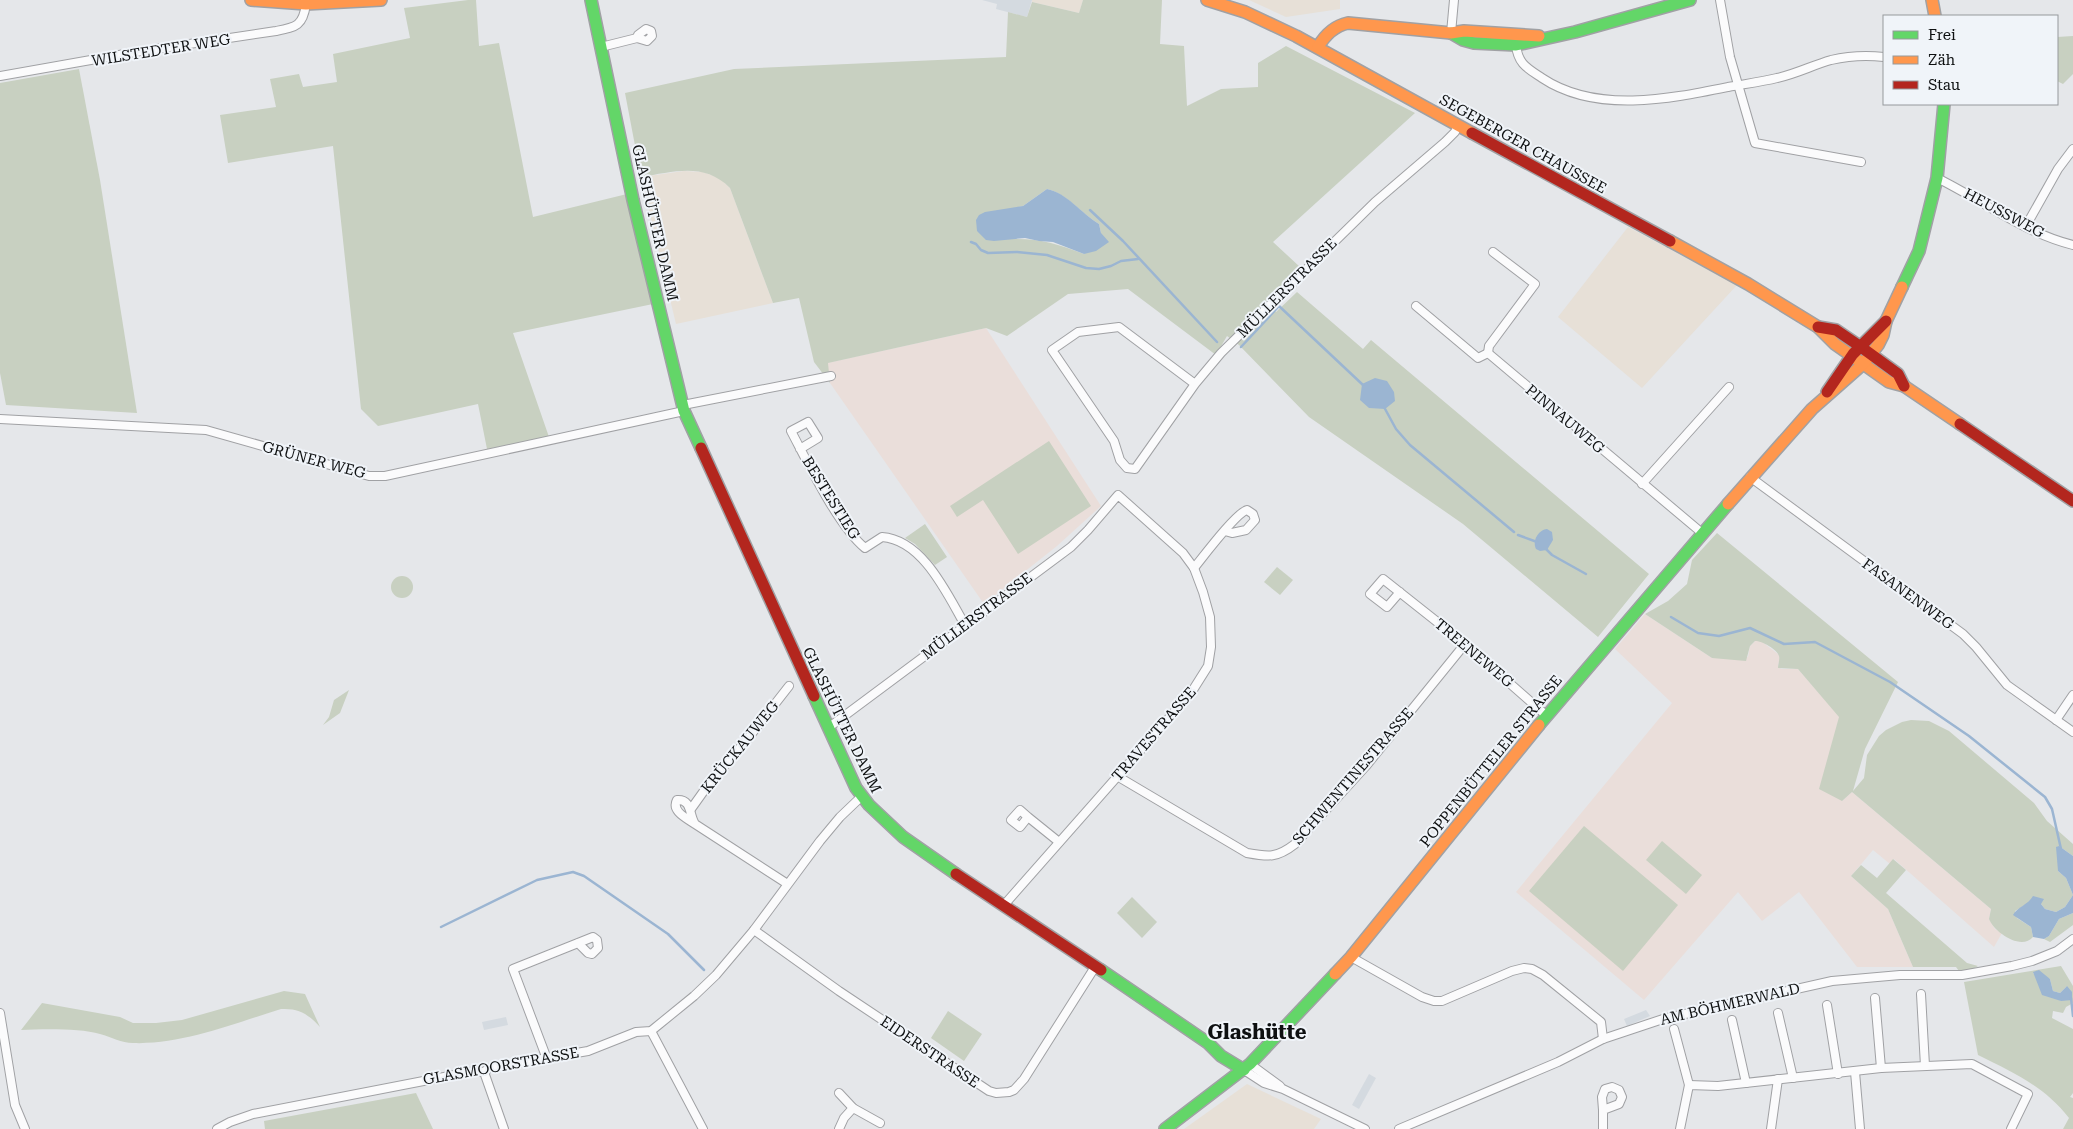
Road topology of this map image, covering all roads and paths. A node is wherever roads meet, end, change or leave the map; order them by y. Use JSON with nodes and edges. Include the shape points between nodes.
{"nodes":[{"id":1,"x":251,"y":0,"type":"edge"},
{"id":2,"x":381,"y":0,"type":"edge"},
{"id":3,"x":591,"y":0,"type":"edge"},
{"id":4,"x":1207,"y":0,"type":"edge"},
{"id":5,"x":1454,"y":0,"type":"edge"},
{"id":6,"x":1690,"y":0,"type":"edge"},
{"id":7,"x":1720,"y":0,"type":"edge"},
{"id":8,"x":1932,"y":0,"type":"edge"},
{"id":9,"x":363,"y":1,"type":"edge"},
{"id":10,"x":306,"y":4,"type":"junction"},
{"id":11,"x":1935,"y":15,"type":"edge"},
{"id":12,"x":1451,"y":33,"type":"junction"},
{"id":13,"x":1553,"y":36,"type":"junction"},
{"id":14,"x":637,"y":38,"type":"dead end"},
{"id":15,"x":1516,"y":45,"type":"junction"},
{"id":16,"x":601,"y":47,"type":"junction"},
{"id":17,"x":1318,"y":47,"type":"junction"},
{"id":18,"x":1883,"y":57,"type":"edge"},
{"id":19,"x":0,"y":76,"type":"edge"},
{"id":20,"x":1738,"y":85,"type":"junction"},
{"id":21,"x":1944,"y":105,"type":"edge"},
{"id":22,"x":1458,"y":125,"type":"junction"},
{"id":23,"x":2073,"y":149,"type":"edge"},
{"id":24,"x":1861,"y":162,"type":"dead end"},
{"id":25,"x":1937,"y":178,"type":"junction"},
{"id":26,"x":2026,"y":226,"type":"junction"},
{"id":27,"x":2073,"y":245,"type":"edge"},
{"id":28,"x":1494,"y":252,"type":"dead end"},
{"id":29,"x":1416,"y":306,"type":"dead end"},
{"id":30,"x":1886,"y":321,"type":"junction"},
{"id":31,"x":1818,"y":327,"type":"junction"},
{"id":32,"x":1861,"y":346,"type":"junction"},
{"id":33,"x":1488,"y":353,"type":"junction"},
{"id":34,"x":1872,"y":354,"type":"junction"},
{"id":35,"x":1852,"y":357,"type":"junction"},
{"id":36,"x":1863,"y":364,"type":"junction"},
{"id":37,"x":831,"y":376,"type":"dead end"},
{"id":38,"x":1195,"y":384,"type":"junction"},
{"id":39,"x":1904,"y":386,"type":"junction"},
{"id":40,"x":1729,"y":387,"type":"dead end"},
{"id":41,"x":1826,"y":395,"type":"junction"},
{"id":42,"x":683,"y":408,"type":"junction"},
{"id":43,"x":0,"y":419,"type":"edge"},
{"id":44,"x":800,"y":449,"type":"dead end"},
{"id":45,"x":1750,"y":477,"type":"junction"},
{"id":46,"x":1642,"y":484,"type":"junction"},
{"id":47,"x":1118,"y":495,"type":"joint"},
{"id":48,"x":2073,"y":501,"type":"edge"},
{"id":49,"x":1225,"y":531,"type":"dead end"},
{"id":50,"x":1702,"y":533,"type":"junction"},
{"id":51,"x":1194,"y":568,"type":"junction"},
{"id":52,"x":1400,"y":592,"type":"dead end"},
{"id":53,"x":965,"y":625,"type":"junction"},
{"id":54,"x":1465,"y":644,"type":"junction"},
{"id":55,"x":789,"y":686,"type":"dead end"},
{"id":56,"x":2073,"y":696,"type":"edge"},
{"id":57,"x":1547,"y":716,"type":"junction"},
{"id":58,"x":2056,"y":720,"type":"junction"},
{"id":59,"x":828,"y":728,"type":"junction"},
{"id":60,"x":2073,"y":732,"type":"edge"},
{"id":61,"x":1117,"y":776,"type":"junction"},
{"id":62,"x":861,"y":797,"type":"junction"},
{"id":63,"x":691,"y":809,"type":"junction"},
{"id":64,"x":1028,"y":817,"type":"dead end"},
{"id":65,"x":695,"y":824,"type":"junction"},
{"id":66,"x":1058,"y":842,"type":"junction"},
{"id":67,"x":786,"y":884,"type":"junction"},
{"id":68,"x":1004,"y":905,"type":"junction"},
{"id":69,"x":754,"y":930,"type":"junction"},
{"id":70,"x":2073,"y":938,"type":"edge"},
{"id":71,"x":578,"y":942,"type":"dead end"},
{"id":72,"x":1351,"y":957,"type":"junction"},
{"id":73,"x":1095,"y":967,"type":"junction"},
{"id":74,"x":1921,"y":994,"type":"dead end"},
{"id":75,"x":1875,"y":998,"type":"dead end"},
{"id":76,"x":1827,"y":1004,"type":"dead end"},
{"id":77,"x":0,"y":1013,"type":"edge"},
{"id":78,"x":1778,"y":1013,"type":"dead end"},
{"id":79,"x":1732,"y":1020,"type":"dead end"},
{"id":80,"x":1674,"y":1029,"type":"dead end"},
{"id":81,"x":651,"y":1030,"type":"junction"},
{"id":82,"x":1603,"y":1039,"type":"junction"},
{"id":83,"x":548,"y":1059,"type":"junction"},
{"id":84,"x":1925,"y":1066,"type":"junction"},
{"id":85,"x":1247,"y":1067,"type":"junction"},
{"id":86,"x":1881,"y":1068,"type":"junction"},
{"id":87,"x":484,"y":1072,"type":"junction"},
{"id":88,"x":1855,"y":1072,"type":"junction"},
{"id":89,"x":1838,"y":1074,"type":"junction"},
{"id":90,"x":1793,"y":1078,"type":"junction"},
{"id":91,"x":1778,"y":1079,"type":"junction"},
{"id":92,"x":1746,"y":1082,"type":"junction"},
{"id":93,"x":1689,"y":1085,"type":"junction"},
{"id":94,"x":839,"y":1093,"type":"dead end"},
{"id":95,"x":853,"y":1108,"type":"junction"},
{"id":96,"x":1603,"y":1110,"type":"dead end"},
{"id":97,"x":880,"y":1123,"type":"dead end"},
{"id":98,"x":25,"y":1129,"type":"edge"},
{"id":99,"x":217,"y":1129,"type":"edge"},
{"id":100,"x":504,"y":1129,"type":"edge"},
{"id":101,"x":703,"y":1129,"type":"edge"},
{"id":102,"x":839,"y":1129,"type":"edge"},
{"id":103,"x":1164,"y":1129,"type":"edge"},
{"id":104,"x":1365,"y":1129,"type":"edge"},
{"id":105,"x":1400,"y":1129,"type":"edge"},
{"id":106,"x":1603,"y":1129,"type":"edge"},
{"id":107,"x":1680,"y":1129,"type":"edge"},
{"id":108,"x":1771,"y":1129,"type":"edge"},
{"id":109,"x":1860,"y":1129,"type":"edge"},
{"id":110,"x":2011,"y":1129,"type":"edge"}],
"edges":[{"from":1,"to":10,"type":"main road"},
{"from":2,"to":9,"type":"main road"},
{"from":3,"to":16,"type":"main road","name":"GLASHÜTTER DAMM"},
{"from":4,"to":17,"type":"main road","name":"SEGEBERGER CHAUSSEE","via":[[1251,14]]},
{"from":5,"to":12,"type":"street"},
{"from":6,"to":13,"type":"main road"},
{"from":7,"to":20,"type":"street"},
{"from":8,"to":11,"type":"main road"},
{"from":9,"to":10,"type":"main road"},
{"from":10,"to":19,"type":"street","name":"WILSTEDTER WEG","via":[[304,18],[295,27]]},
{"from":12,"to":13,"type":"main road"},
{"from":12,"to":15,"type":"main road","via":[[1474,43]]},
{"from":12,"to":17,"type":"main road","via":[[1348,23],[1329,31]]},
{"from":13,"to":15,"type":"main road"},
{"from":14,"to":16,"type":"street"},
{"from":15,"to":20,"type":"street","via":[[1517,58],[1528,69],[1562,90],[1577,95],[1626,100],[1676,97]]},
{"from":16,"to":42,"type":"main road","name":"GLASHÜTTER DAMM"},
{"from":17,"to":22,"type":"main road","name":"SEGEBERGER CHAUSSEE"},
{"from":18,"to":20,"type":"street","via":[[1853,56],[1832,60],[1777,78]]},
{"from":20,"to":24,"type":"street","via":[[1755,143]]},
{"from":21,"to":25,"type":"main road","name":"POPPENBÜTTELER STRASSE"},
{"from":22,"to":31,"type":"main road","name":"SEGEBERGER CHAUSSEE","via":[[1748,284]]},
{"from":22,"to":38,"type":"street","name":"MÜLLERSTRASSE","via":[[1445,142],[1375,202],[1314,261],[1221,353]]},
{"from":23,"to":26,"type":"street"},
{"from":25,"to":26,"type":"street","name":"HEUSSWEG"},
{"from":25,"to":30,"type":"main road","name":"POPPENBÜTTELER STRASSE","via":[[1919,251]]},
{"from":26,"to":27,"type":"street","name":"HEUSSWEG"},
{"from":28,"to":33,"type":"street","via":[[1535,284],[1489,346]]},
{"from":29,"to":33,"type":"street","name":"PINNAUWEG","via":[[1478,358]]},
{"from":30,"to":32,"type":"main road","name":"POPPENBÜTTELER STRASSE"},
{"from":30,"to":34,"type":"main road","name":"POPPENBÜTTELER STRASSE","via":[[1883,335]]},
{"from":31,"to":32,"type":"main road","name":"SEGEBERGER CHAUSSEE","via":[[1836,330]]},
{"from":31,"to":35,"type":"main road","name":"SEGEBERGER CHAUSSEE"},
{"from":32,"to":34,"type":"main road","name":"SEGEBERGER CHAUSSEE"},
{"from":32,"to":35,"type":"main road","name":"POPPENBÜTTELER STRASSE"},
{"from":33,"to":46,"type":"street","name":"PINNAUWEG"},
{"from":34,"to":36,"type":"main road","name":"POPPENBÜTTELER STRASSE"},
{"from":34,"to":39,"type":"main road","name":"SEGEBERGER CHAUSSEE","via":[[1898,374]]},
{"from":35,"to":36,"type":"main road","name":"SEGEBERGER CHAUSSEE"},
{"from":35,"to":41,"type":"main road","name":"POPPENBÜTTELER STRASSE","via":[[1837,374]]},
{"from":36,"to":39,"type":"main road","name":"SEGEBERGER CHAUSSEE","via":[[1889,382]]},
{"from":36,"to":41,"type":"main road","name":"POPPENBÜTTELER STRASSE"},
{"from":37,"to":42,"type":"street"},
{"from":38,"to":38,"type":"street","name":"MÜLLERSTRASSE","via":[[1135,469],[1127,468],[1120,460],[1114,441],[1052,350],[1078,332],[1120,328]]},
{"from":39,"to":48,"type":"main road","name":"SEGEBERGER CHAUSSEE"},
{"from":40,"to":46,"type":"street"},
{"from":41,"to":45,"type":"main road","name":"POPPENBÜTTELER STRASSE"},
{"from":42,"to":43,"type":"street","name":"GRÜNER WEG","via":[[386,476],[370,476],[206,430]]},
{"from":42,"to":59,"type":"main road","name":"GLASHÜTTER DAMM"},
{"from":44,"to":53,"type":"street","name":"BESTESTIEG","via":[[856,541],[865,548],[882,537],[889,537],[918,554],[929,565]]},
{"from":45,"to":50,"type":"main road","name":"POPPENBÜTTELER STRASSE"},
{"from":45,"to":58,"type":"street","name":"FASANENWEG","via":[[1963,634],[2008,685]]},
{"from":46,"to":50,"type":"street","name":"PINNAUWEG"},
{"from":47,"to":51,"type":"street","name":"TRAVESTRASSE","via":[[1183,553]]},
{"from":47,"to":53,"type":"street","name":"MÜLLERSTRASSE","via":[[1071,546]]},
{"from":49,"to":51,"type":"street"},
{"from":50,"to":57,"type":"main road","name":"POPPENBÜTTELER STRASSE"},
{"from":51,"to":61,"type":"street","name":"TRAVESTRASSE","via":[[1210,617],[1212,642],[1208,666],[1191,693]]},
{"from":52,"to":54,"type":"street","name":"TREENEWEG"},
{"from":53,"to":59,"type":"street","name":"MÜLLERSTRASSE"},
{"from":54,"to":57,"type":"street","name":"TREENEWEG"},
{"from":54,"to":61,"type":"street","name":"SCHWENTINESTRASSE","via":[[1366,766],[1296,844],[1285,852],[1271,857],[1247,853]]},
{"from":55,"to":63,"type":"street","name":"KRÜCKAUWEG"},
{"from":56,"to":58,"type":"street"},
{"from":57,"to":72,"type":"main road","name":"POPPENBÜTTELER STRASSE"},
{"from":58,"to":60,"type":"street","name":"FASANENWEG"},
{"from":59,"to":62,"type":"main road","name":"GLASHÜTTER DAMM"},
{"from":61,"to":66,"type":"street","name":"TRAVESTRASSE"},
{"from":62,"to":67,"type":"street","name":"GLASMOORSTRASSE","via":[[840,817]]},
{"from":62,"to":68,"type":"main road","name":"GLASHÜTTER DAMM","via":[[880,819]]},
{"from":63,"to":65,"type":"street"},
{"from":63,"to":65,"type":"street","name":"KRÜCKAUWEG","via":[[680,799],[675,802],[676,810]]},
{"from":64,"to":66,"type":"street"},
{"from":65,"to":67,"type":"street","name":"KRÜCKAUWEG"},
{"from":66,"to":68,"type":"street","name":"TRAVESTRASSE"},
{"from":67,"to":69,"type":"street","name":"GLASMOORSTRASSE"},
{"from":68,"to":73,"type":"main road","name":"GLASHÜTTER DAMM"},
{"from":69,"to":73,"type":"street","name":"EIDERSTRASSE","via":[[839,991],[996,1094],[1014,1090],[1024,1079]]},
{"from":69,"to":81,"type":"street","name":"GLASMOORSTRASSE","via":[[716,975]]},
{"from":70,"to":82,"type":"street","name":"AM BÖHMERWALD","via":[[2057,951],[2012,966],[1962,975],[1832,980],[1663,1019]]},
{"from":71,"to":83,"type":"street","via":[[513,969]]},
{"from":72,"to":82,"type":"street","via":[[1434,1001],[1512,971],[1532,968],[1601,1022]]},
{"from":72,"to":85,"type":"main road","name":"POPPENBÜTTELER STRASSE"},
{"from":73,"to":85,"type":"main road","name":"GLASHÜTTER DAMM"},
{"from":74,"to":84,"type":"street"},
{"from":75,"to":86,"type":"street"},
{"from":76,"to":89,"type":"street"},
{"from":77,"to":98,"type":"street","via":[[15,1104]]},
{"from":78,"to":90,"type":"street"},
{"from":79,"to":92,"type":"street"},
{"from":80,"to":93,"type":"street"},
{"from":81,"to":83,"type":"street","name":"GLASMOORSTRASSE","via":[[636,1032],[588,1051]]},
{"from":81,"to":101,"type":"street"},
{"from":82,"to":105,"type":"street","name":"AM BÖHMERWALD","via":[[1558,1062]]},
{"from":83,"to":87,"type":"street","name":"GLASMOORSTRASSE","via":[[489,1068]]},
{"from":84,"to":86,"type":"street"},
{"from":84,"to":110,"type":"street","via":[[1972,1064],[2028,1094]]},
{"from":85,"to":103,"type":"main road","name":"POPPENBÜTTELER STRASSE"},
{"from":85,"to":104,"type":"street","name":"GLASHÜTTER DAMM"},
{"from":86,"to":88,"type":"street"},
{"from":87,"to":99,"type":"street","name":"GLASMOORSTRASSE","via":[[478,1070],[427,1079],[266,1111]]},
{"from":87,"to":100,"type":"street"},
{"from":88,"to":89,"type":"street"},
{"from":88,"to":109,"type":"street"},
{"from":89,"to":90,"type":"street"},
{"from":90,"to":91,"type":"street"},
{"from":91,"to":92,"type":"street"},
{"from":91,"to":108,"type":"street"},
{"from":92,"to":93,"type":"street","via":[[1718,1086]]},
{"from":93,"to":107,"type":"street"},
{"from":94,"to":95,"type":"street"},
{"from":95,"to":97,"type":"street"},
{"from":95,"to":102,"type":"street"},
{"from":96,"to":106,"type":"street"}]}
